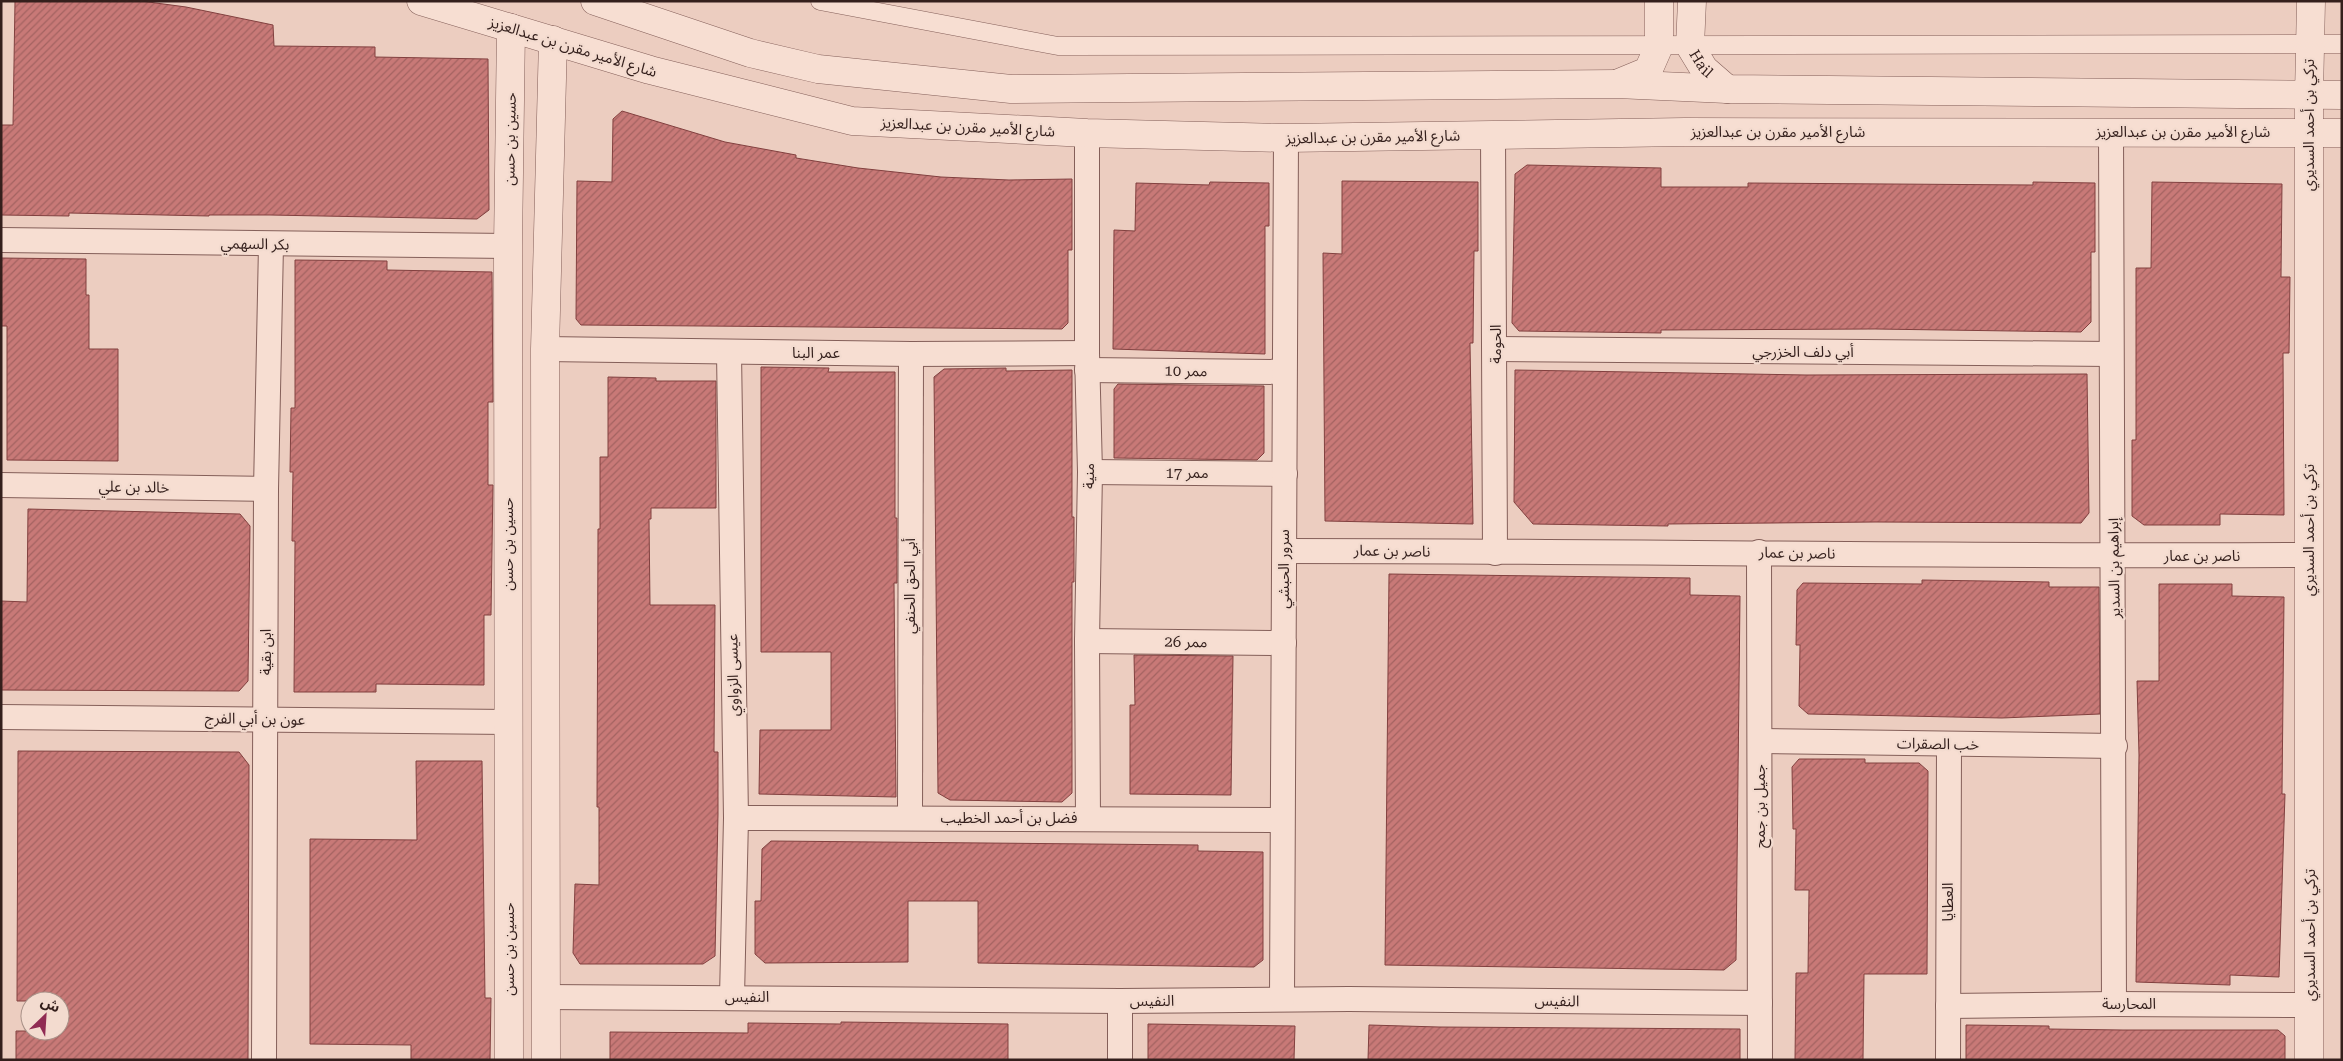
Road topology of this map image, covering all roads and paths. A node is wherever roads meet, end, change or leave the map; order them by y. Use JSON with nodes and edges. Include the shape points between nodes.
{"nodes":[{"id":1,"x":421,"y":1,"type":"edge"},
{"id":2,"x":595,"y":1,"type":"edge"},
{"id":3,"x":820,"y":1,"type":"edge"},
{"id":4,"x":1660,"y":1,"type":"edge"},
{"id":5,"x":1692,"y":1,"type":"edge"},
{"id":6,"x":2311,"y":1,"type":"edge"},
{"id":7,"x":511,"y":28,"type":"junction"},
{"id":8,"x":553,"y":40,"type":"junction"},
{"id":9,"x":2310,"y":44,"type":"junction"},
{"id":10,"x":2342,"y":44,"type":"edge"},
{"id":11,"x":1659,"y":46,"type":"junction"},
{"id":12,"x":1690,"y":46,"type":"junction"},
{"id":13,"x":740,"y":50,"type":"junction"},
{"id":14,"x":1617,"y":84,"type":"junction"},
{"id":15,"x":1727,"y":89,"type":"junction"},
{"id":16,"x":729,"y":90,"type":"junction"},
{"id":17,"x":2309,"y":95,"type":"junction"},
{"id":18,"x":2342,"y":95,"type":"edge"},
{"id":19,"x":2110,"y":132,"type":"junction"},
{"id":20,"x":1087,"y":133,"type":"junction"},
{"id":21,"x":2309,"y":133,"type":"junction"},
{"id":22,"x":2342,"y":133,"type":"edge"},
{"id":23,"x":1493,"y":135,"type":"junction"},
{"id":24,"x":1286,"y":138,"type":"junction"},
{"id":25,"x":1,"y":240,"type":"edge"},
{"id":26,"x":271,"y":245,"type":"junction"},
{"id":27,"x":508,"y":246,"type":"junction"},
{"id":28,"x":545,"y":349,"type":"junction"},
{"id":29,"x":1496,"y":349,"type":"junction"},
{"id":30,"x":729,"y":353,"type":"junction"},
{"id":31,"x":911,"y":354,"type":"junction"},
{"id":32,"x":2110,"y":354,"type":"junction"},
{"id":33,"x":1087,"y":362,"type":"junction"},
{"id":34,"x":1284,"y":372,"type":"junction"},
{"id":35,"x":1090,"y":472,"type":"junction"},
{"id":36,"x":1285,"y":474,"type":"junction"},
{"id":37,"x":1,"y":485,"type":"edge"},
{"id":38,"x":266,"y":489,"type":"junction"},
{"id":39,"x":1285,"y":551,"type":"junction"},
{"id":40,"x":1759,"y":552,"type":"junction"},
{"id":41,"x":1495,"y":553,"type":"junction"},
{"id":42,"x":2309,"y":555,"type":"junction"},
{"id":43,"x":2114,"y":556,"type":"junction"},
{"id":44,"x":1087,"y":641,"type":"junction"},
{"id":45,"x":1284,"y":643,"type":"junction"},
{"id":46,"x":1,"y":717,"type":"edge"},
{"id":47,"x":266,"y":719,"type":"junction"},
{"id":48,"x":509,"y":722,"type":"junction"},
{"id":49,"x":1760,"y":741,"type":"junction"},
{"id":50,"x":1949,"y":745,"type":"junction"},
{"id":51,"x":2115,"y":746,"type":"junction"},
{"id":52,"x":736,"y":818,"type":"junction"},
{"id":53,"x":910,"y":818,"type":"junction"},
{"id":54,"x":1088,"y":818,"type":"junction"},
{"id":55,"x":1282,"y":820,"type":"junction"},
{"id":56,"x":545,"y":997,"type":"junction"},
{"id":57,"x":732,"y":997,"type":"junction"},
{"id":58,"x":1282,"y":1000,"type":"junction"},
{"id":59,"x":1120,"y":1001,"type":"junction"},
{"id":60,"x":1760,"y":1003,"type":"junction"},
{"id":61,"x":2114,"y":1004,"type":"junction"},
{"id":62,"x":2310,"y":1005,"type":"junction"},
{"id":63,"x":1948,"y":1006,"type":"junction"},
{"id":64,"x":264,"y":1060,"type":"edge"},
{"id":65,"x":508,"y":1060,"type":"edge"},
{"id":66,"x":546,"y":1060,"type":"edge"},
{"id":67,"x":1120,"y":1060,"type":"edge"},
{"id":68,"x":1760,"y":1060,"type":"edge"},
{"id":69,"x":1948,"y":1060,"type":"edge"},
{"id":70,"x":2309,"y":1060,"type":"edge"}],
"edges":[{"from":1,"to":7,"type":"street","name":"شارع الأمير مقرن بن عبدالعزيز"},
{"from":2,"to":13,"type":"street"},
{"from":3,"to":11,"type":"street","via":[[1058,46]]},
{"from":4,"to":11,"type":"street"},
{"from":5,"to":12,"type":"street","name":"Hail"},
{"from":6,"to":9,"type":"street","name":"تركي بن أحمد السديري"},
{"from":7,"to":8,"type":"street","name":"شارع الأمير مقرن بن عبدالعزيز"},
{"from":7,"to":27,"type":"street","name":"حسين بن حسن"},
{"from":8,"to":16,"type":"street","name":"شارع الأمير مقرن بن عبدالعزيز"},
{"from":8,"to":28,"type":"street"},
{"from":9,"to":10,"type":"street"},
{"from":9,"to":12,"type":"street"},
{"from":9,"to":17,"type":"street","name":"تركي بن أحمد السديري"},
{"from":11,"to":12,"type":"street"},
{"from":11,"to":14,"type":"street","via":[[1648,71]]},
{"from":12,"to":15,"type":"street","name":"Hail","via":[[1704,69]]},
{"from":13,"to":14,"type":"street","via":[[818,69],[1011,89]]},
{"from":13,"to":16,"type":"street"},
{"from":14,"to":15,"type":"street"},
{"from":15,"to":17,"type":"street"},
{"from":16,"to":20,"type":"street","name":"شارع الأمير مقرن بن عبدالعزيز","via":[[852,121]]},
{"from":17,"to":18,"type":"street"},
{"from":17,"to":21,"type":"street","name":"تركي بن أحمد السديري"},
{"from":19,"to":21,"type":"street","name":"شارع الأمير مقرن بن عبدالعزيز"},
{"from":19,"to":23,"type":"street","name":"شارع الأمير مقرن بن عبدالعزيز"},
{"from":19,"to":32,"type":"street","name":"إبراهيم بن السدير"},
{"from":20,"to":24,"type":"street","name":"شارع الأمير مقرن بن عبدالعزيز"},
{"from":20,"to":33,"type":"street","name":"منية"},
{"from":21,"to":22,"type":"street","name":"شارع الأمير مقرن بن عبدالعزيز"},
{"from":21,"to":42,"type":"street","name":"تركي بن أحمد السديري"},
{"from":23,"to":24,"type":"street","name":"شارع الأمير مقرن بن عبدالعزيز"},
{"from":23,"to":29,"type":"street","name":"الحومة"},
{"from":24,"to":34,"type":"street","name":"سرور الحبشي"},
{"from":25,"to":26,"type":"street","name":"بكر السهمي"},
{"from":26,"to":27,"type":"street","name":"بكر السهمي"},
{"from":26,"to":38,"type":"street","name":"ابن بقية"},
{"from":27,"to":48,"type":"street","name":"حسين بن حسن"},
{"from":28,"to":30,"type":"street","name":"عمر البنا"},
{"from":28,"to":56,"type":"street"},
{"from":29,"to":32,"type":"street","name":"أبي دلف الخزرجي"},
{"from":29,"to":41,"type":"street","name":"الحومة"},
{"from":30,"to":31,"type":"street","name":"عمر البنا"},
{"from":30,"to":52,"type":"street","name":"عيسى الزواوي"},
{"from":31,"to":33,"type":"street","name":"عمر البنا"},
{"from":31,"to":53,"type":"street","name":"أبي الحق الحنفي"},
{"from":32,"to":43,"type":"street","name":"إبراهيم بن السدير"},
{"from":33,"to":34,"type":"street","name":"ممر 10"},
{"from":33,"to":35,"type":"street","name":"منية"},
{"from":34,"to":36,"type":"street","name":"سرور الحبشي"},
{"from":35,"to":36,"type":"street","name":"ممر 17"},
{"from":35,"to":44,"type":"street","name":"منية"},
{"from":36,"to":39,"type":"street","name":"سرور الحبشي"},
{"from":37,"to":38,"type":"street","name":"خالد بن علي"},
{"from":38,"to":47,"type":"street","name":"ابن بقية"},
{"from":39,"to":41,"type":"street","name":"ناصر بن عمار"},
{"from":39,"to":45,"type":"street","name":"سرور الحبشي"},
{"from":40,"to":41,"type":"street","name":"ناصر بن عمار"},
{"from":40,"to":43,"type":"street","name":"ناصر بن عمار"},
{"from":40,"to":49,"type":"street","name":"جميل بن جمح"},
{"from":42,"to":43,"type":"street","name":"ناصر بن عمار"},
{"from":42,"to":62,"type":"street","name":"تركي بن أحمد السديري"},
{"from":43,"to":51,"type":"street","name":"إبراهيم بن السدير"},
{"from":44,"to":45,"type":"street","name":"ممر 26"},
{"from":44,"to":54,"type":"street","name":"منية"},
{"from":45,"to":55,"type":"street","name":"سرور الحبشي"},
{"from":46,"to":47,"type":"street","name":"عون بن أبي الفرج"},
{"from":47,"to":48,"type":"street","name":"عون بن أبي الفرج"},
{"from":47,"to":64,"type":"street","name":"ابن بقية"},
{"from":48,"to":65,"type":"street","name":"حسين بن حسن"},
{"from":49,"to":50,"type":"street","name":"خب الصقرات"},
{"from":49,"to":60,"type":"street","name":"جميل بن جمح"},
{"from":50,"to":51,"type":"street","name":"خب الصقرات"},
{"from":50,"to":63,"type":"street","name":"العطايا"},
{"from":51,"to":61,"type":"street","name":"إبراهيم بن السدير"},
{"from":52,"to":53,"type":"street","name":"فضل بن أحمد الخطيب"},
{"from":52,"to":57,"type":"street","name":"عيسى الزواوي"},
{"from":53,"to":54,"type":"street","name":"فضل بن أحمد الخطيب"},
{"from":54,"to":55,"type":"street","name":"فضل بن أحمد الخطيب"},
{"from":55,"to":58,"type":"street","name":"سرور الحبشي"},
{"from":56,"to":57,"type":"street","name":"النفيس"},
{"from":56,"to":66,"type":"street"},
{"from":57,"to":59,"type":"street","name":"النفيس"},
{"from":58,"to":59,"type":"street","name":"النفيس"},
{"from":58,"to":60,"type":"street","name":"النفيس"},
{"from":59,"to":67,"type":"street"},
{"from":60,"to":68,"type":"street","name":"جميل بن جمح"},
{"from":61,"to":62,"type":"street","name":"المحارسة"},
{"from":61,"to":63,"type":"street","name":"المحارسة"},
{"from":62,"to":70,"type":"street","name":"تركي بن أحمد السديري"},
{"from":63,"to":69,"type":"street","name":"العطايا"}]}
